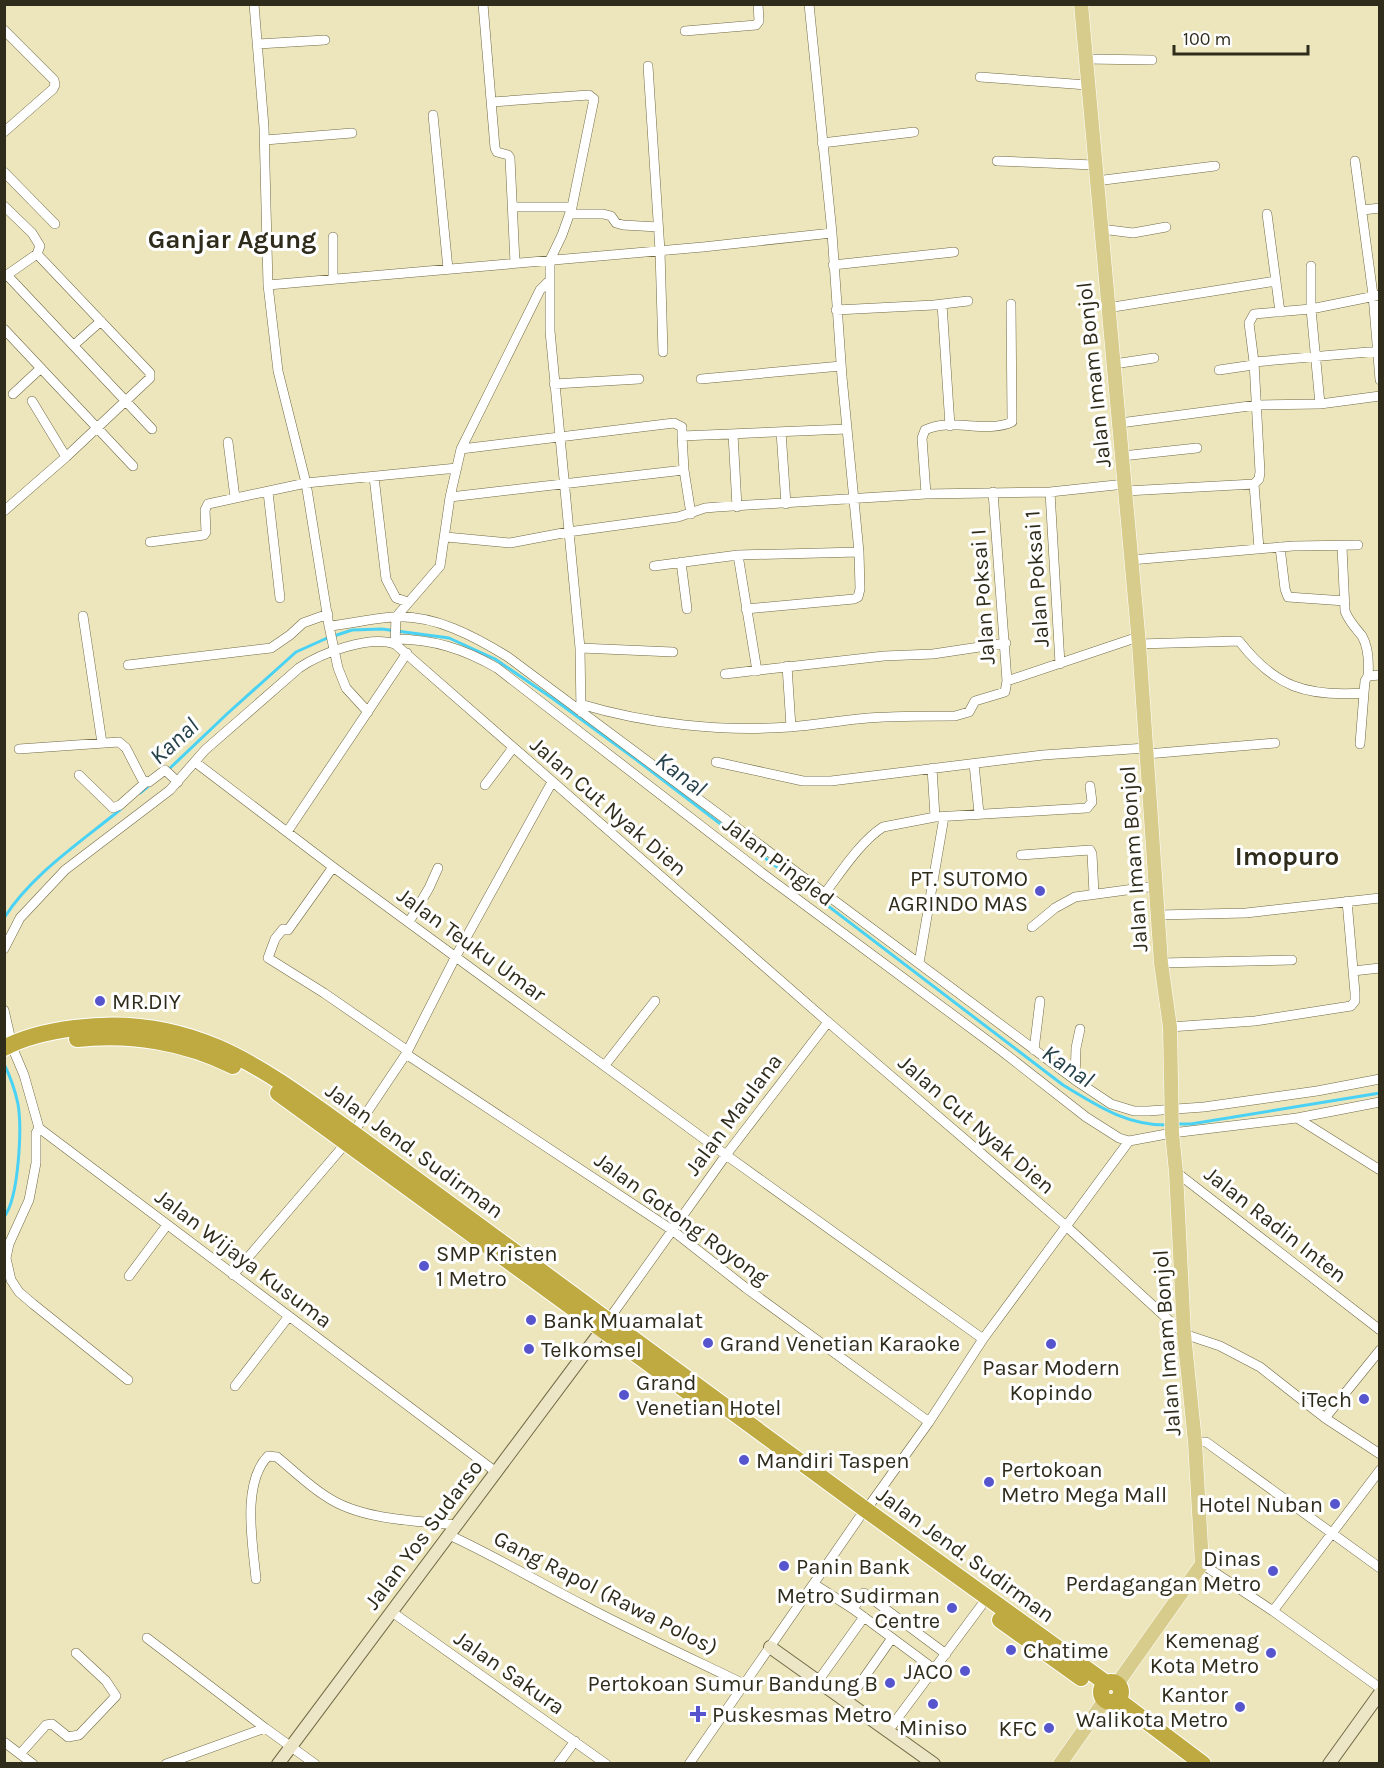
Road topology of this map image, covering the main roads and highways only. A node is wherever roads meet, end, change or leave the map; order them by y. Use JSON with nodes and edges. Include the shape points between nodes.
{"nodes":[{"id":1,"x":1081,"y":4,"type":"edge"},
{"id":2,"x":9,"y":1052,"type":"edge"},
{"id":3,"x":863,"y":1514,"type":"junction"},
{"id":4,"x":1109,"y":1692,"type":"junction"},
{"id":5,"x":1060,"y":1764,"type":"edge"},
{"id":6,"x":1203,"y":1764,"type":"edge"}],
"edges":[{"from":1,"to":4,"type":"main road","name":"Jalan Imam Bonjol","via":[[1120,423],[1161,963],[1170,1027],[1172,1133],[1202,1564]]},
{"from":2,"to":3,"type":"highway","name":"Jalan Jend. Sudirman","via":[[92,1037],[155,1041],[227,1063],[261,1080],[417,1187]]},
{"from":3,"to":4,"type":"highway","name":"Jalan Jend. Sudirman"},
{"from":3,"to":4,"type":"highway","name":"Jalan Jend. Sudirman","via":[[1054,1660]]},
{"from":4,"to":5,"type":"main road"},
{"from":4,"to":6,"type":"highway"}]}
